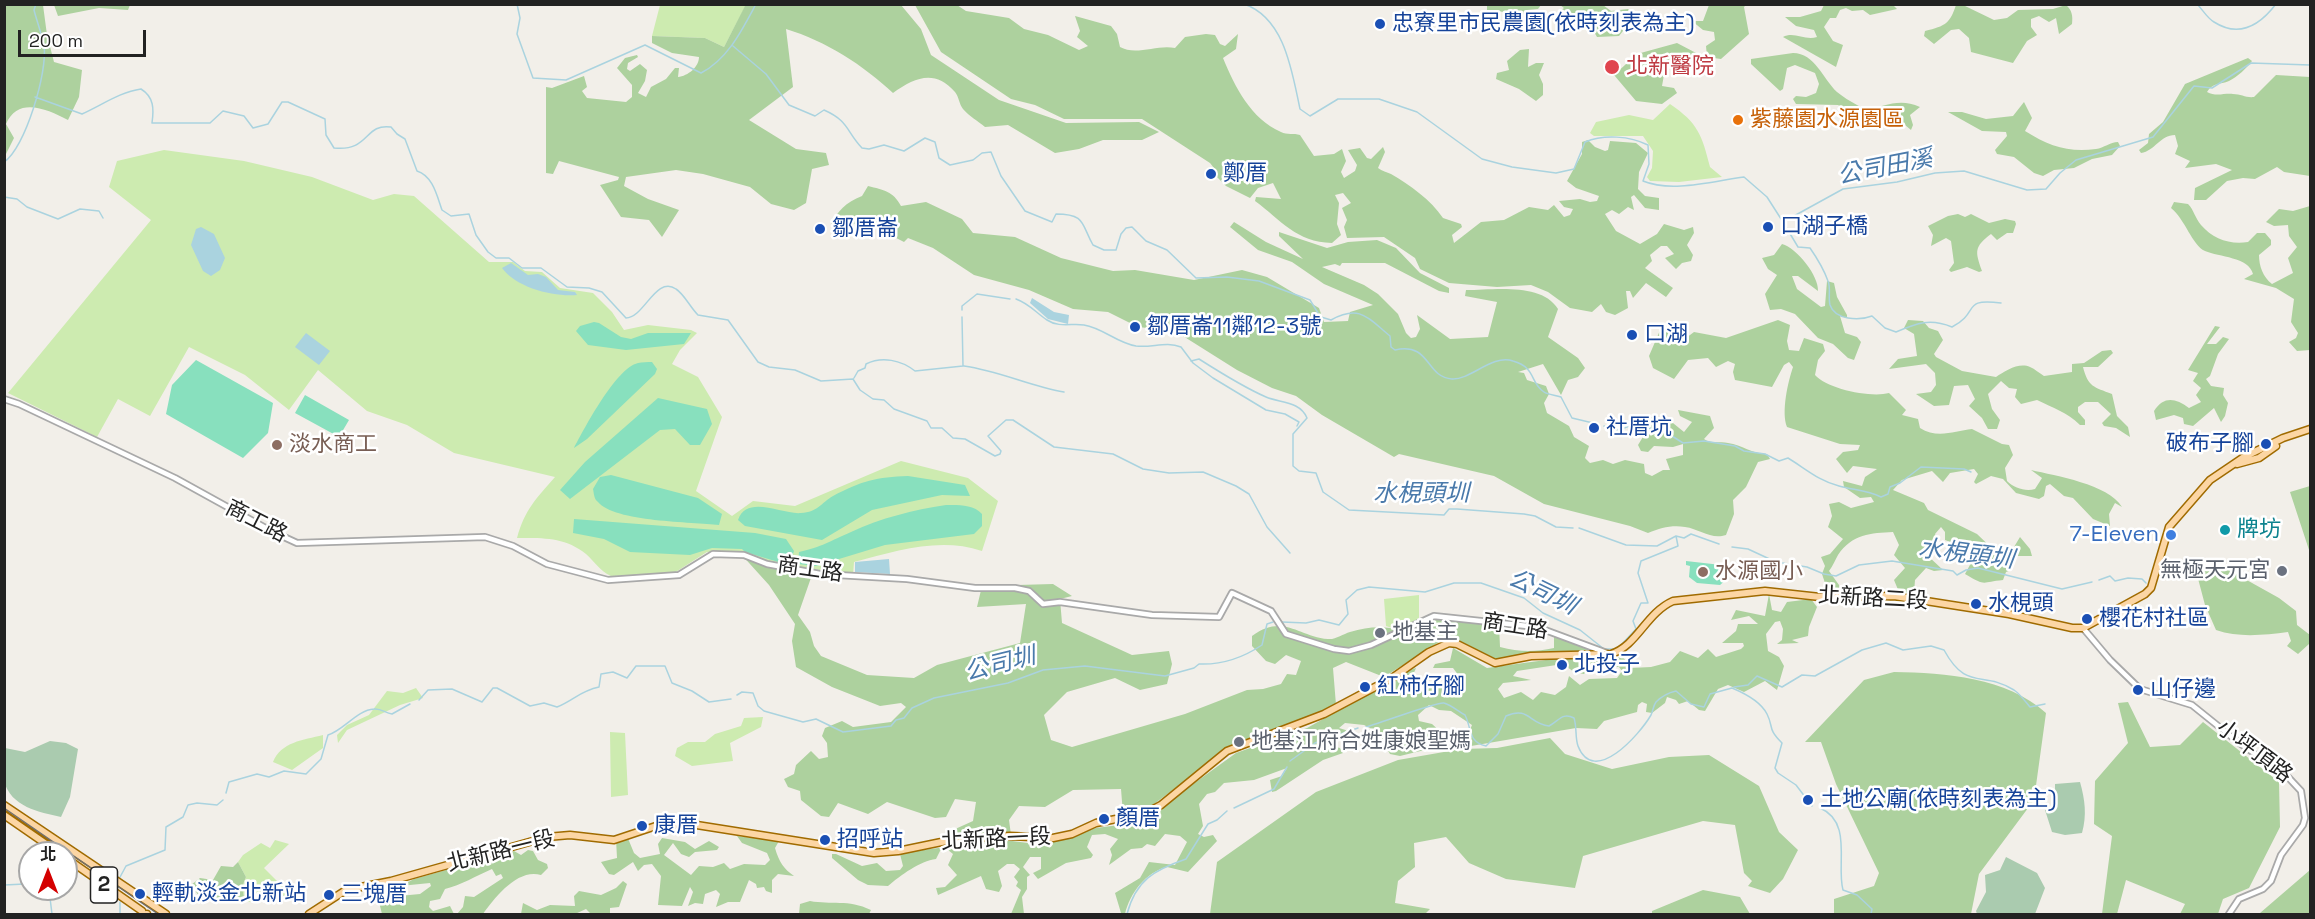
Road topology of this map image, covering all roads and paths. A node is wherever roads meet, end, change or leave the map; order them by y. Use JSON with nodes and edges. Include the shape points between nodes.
{"nodes":[{"id":1,"x":4,"y":399,"type":"edge"},
{"id":2,"x":2310,"y":429,"type":"edge"},
{"id":3,"x":2083,"y":628,"type":"junction"},
{"id":4,"x":1611,"y":654,"type":"junction"},
{"id":5,"x":4,"y":805,"type":"edge"},
{"id":6,"x":4,"y":815,"type":"edge"},
{"id":7,"x":42,"y":841,"type":"edge"},
{"id":8,"x":78,"y":866,"type":"edge"},
{"id":9,"x":145,"y":913,"type":"edge"},
{"id":10,"x":166,"y":915,"type":"edge"},
{"id":11,"x":309,"y":915,"type":"edge"},
{"id":12,"x":2229,"y":915,"type":"edge"}],
"edges":[{"from":1,"to":4,"type":"street","name":"商工路","via":[[175,478],[297,543],[485,537],[547,564],[608,580],[680,575],[713,554],[744,555],[767,564],[820,574],[1015,588],[1029,591],[1043,604],[1060,602],[1140,614],[1215,619],[1232,593],[1271,611],[1286,634],[1334,649],[1349,651],[1371,645],[1434,616],[1537,627]]},
{"from":2,"to":3,"type":"main road","via":[[2259,458],[2230,465],[2210,480],[2169,527],[2151,588]]},
{"from":3,"to":4,"type":"main road","name":"北新路二段","via":[[1894,597],[1828,598],[1765,591],[1673,601],[1659,607],[1622,650]]},
{"from":3,"to":12,"type":"street","name":"小坪頂路","via":[[2140,689],[2192,705],[2287,776],[2301,791],[2305,818],[2281,855],[2271,880],[2263,889],[2239,899]]},
{"from":4,"to":11,"type":"main road","name":"北新路一段","via":[[1542,655],[1495,663],[1457,644],[1441,645],[1392,678],[1324,714],[1227,751],[1146,813],[1096,823],[1060,837],[956,839],[874,853],[701,824],[669,823],[614,840],[559,835],[536,840],[346,890]]},
{"from":5,"to":10,"type":"main road","number":"2"},
{"from":6,"to":7,"type":"main road"},
{"from":8,"to":9,"type":"main road","number":"2"}]}
